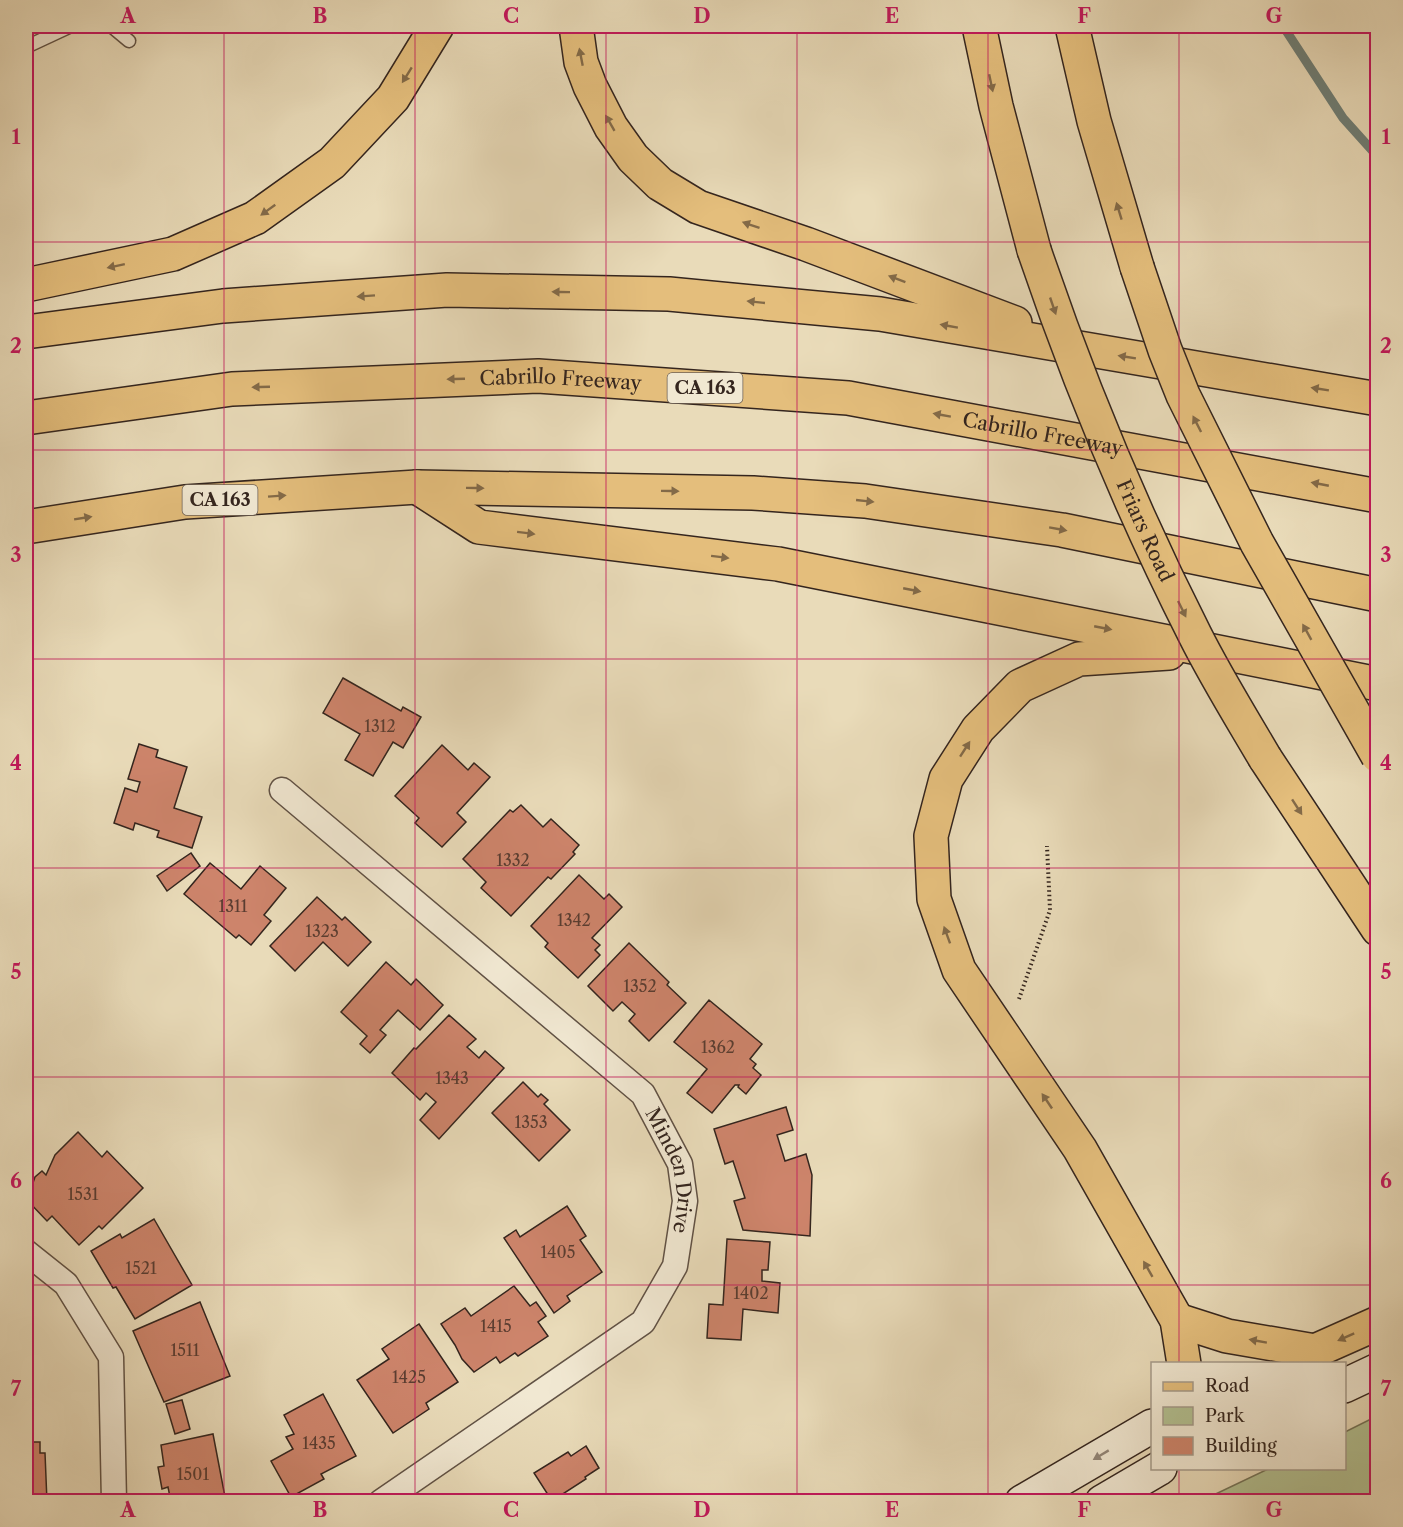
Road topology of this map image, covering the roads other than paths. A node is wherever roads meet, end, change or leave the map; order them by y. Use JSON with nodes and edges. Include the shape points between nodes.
{"nodes":[{"id":1,"x":71,"y":26,"type":"edge"},
{"id":2,"x":111,"y":26,"type":"edge"},
{"id":3,"x":437,"y":26,"type":"edge"},
{"id":4,"x":576,"y":26,"type":"edge"},
{"id":5,"x":979,"y":26,"type":"edge"},
{"id":6,"x":1072,"y":26,"type":"edge"},
{"id":7,"x":129,"y":41,"type":"dead end"},
{"id":8,"x":26,"y":47,"type":"edge"},
{"id":9,"x":26,"y":285,"type":"edge"},
{"id":10,"x":26,"y":332,"type":"edge"},
{"id":11,"x":1089,"y":351,"type":"junction"},
{"id":12,"x":1377,"y":399,"type":"edge"},
{"id":13,"x":26,"y":418,"type":"edge"},
{"id":14,"x":417,"y":487,"type":"junction"},
{"id":15,"x":1377,"y":496,"type":"edge"},
{"id":16,"x":26,"y":527,"type":"edge"},
{"id":17,"x":1377,"y":595,"type":"edge"},
{"id":18,"x":1213,"y":650,"type":"junction"},
{"id":19,"x":1377,"y":684,"type":"edge"},
{"id":20,"x":1377,"y":756,"type":"edge"},
{"id":21,"x":282,"y":790,"type":"dead end"},
{"id":22,"x":1377,"y":928,"type":"edge"},
{"id":23,"x":26,"y":1252,"type":"edge"},
{"id":24,"x":1177,"y":1320,"type":"junction"},
{"id":25,"x":1377,"y":1323,"type":"edge"},
{"id":26,"x":1301,"y":1357,"type":"edge"},
{"id":27,"x":1184,"y":1362,"type":"edge"},
{"id":28,"x":1377,"y":1370,"type":"edge"},
{"id":29,"x":1346,"y":1385,"type":"edge"},
{"id":30,"x":1151,"y":1427,"type":"edge"},
{"id":31,"x":1157,"y":1470,"type":"edge"},
{"id":32,"x":114,"y":1502,"type":"edge"},
{"id":33,"x":381,"y":1502,"type":"edge"},
{"id":34,"x":1022,"y":1502,"type":"edge"},
{"id":35,"x":1102,"y":1502,"type":"edge"}],
"edges":[{"from":1,"to":8,"type":"lane"},
{"from":2,"to":7,"type":"lane"},
{"from":3,"to":9,"type":"main road","one_way":true,"via":[[393,98],[340,155],[255,219],[173,254]]},
{"from":11,"to":4,"type":"main road","one_way":true,"via":[[698,207],[660,184],[633,158],[611,127],[581,62]]},
{"from":5,"to":22,"type":"main road","name":"Friars Road","one_way":true,"bridge":true,"via":[[1034,250],[1079,379],[1122,484],[1196,637],[1265,758]]},
{"from":20,"to":6,"type":"main road","one_way":true,"bridge":true,"via":[[1257,543],[1183,395],[1137,267],[1094,121]]},
{"from":11,"to":10,"type":"main road","one_way":true,"via":[[880,314],[645,293],[447,290],[223,306]]},
{"from":12,"to":11,"type":"main road","one_way":true},
{"from":15,"to":13,"type":"main road","name":"Cabrillo Freeway","number":"CA 163","one_way":true,"via":[[848,398],[538,376],[232,389]]},
{"from":16,"to":14,"type":"main road","number":"CA 163","one_way":true,"via":[[185,502]]},
{"from":14,"to":17,"type":"main road","number":"CA 163","one_way":true,"via":[[753,493],[865,501],[1062,530]]},
{"from":14,"to":18,"type":"main road","one_way":true,"via":[[479,527],[778,564]]},
{"from":18,"to":19,"type":"main road"},
{"from":24,"to":18,"type":"main road","one_way":true,"via":[[1080,1149],[959,970],[934,899],[931,837],[946,779],[978,729],[1020,686],[1079,659]]},
{"from":21,"to":33,"type":"street","name":"Minden Drive","via":[[643,1094],[680,1164],[685,1202],[675,1266],[643,1322]]},
{"from":23,"to":32,"type":"street","via":[[66,1284],[111,1357]]},
{"from":26,"to":24,"type":"main road","one_way":true},
{"from":24,"to":27,"type":"main road"},
{"from":25,"to":26,"type":"main road","one_way":true},
{"from":28,"to":29,"type":"main road"},
{"from":30,"to":34,"type":"main road","one_way":true},
{"from":31,"to":35,"type":"main road"}]}
